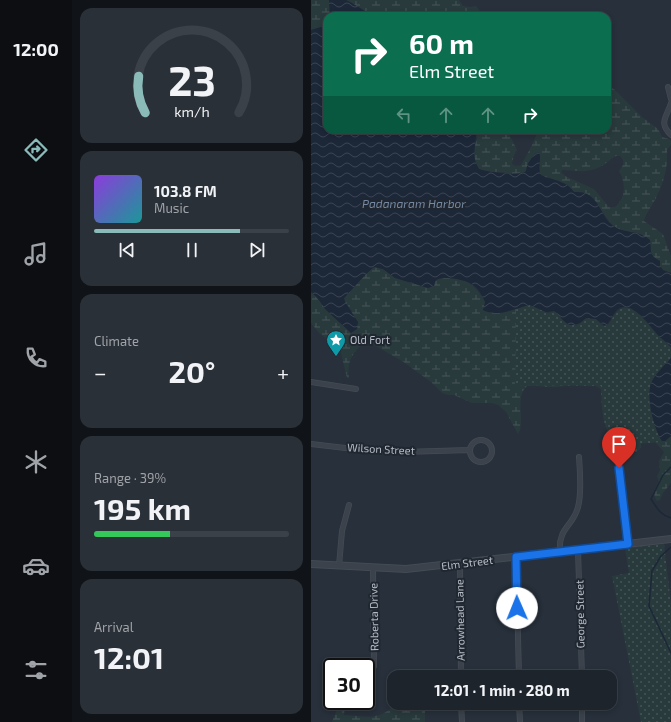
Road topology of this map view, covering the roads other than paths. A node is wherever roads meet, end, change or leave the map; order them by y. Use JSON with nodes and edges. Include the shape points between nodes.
{"nodes":[{"id":1,"x":667,"y":87,"type":"dead end"},
{"id":2,"x":671,"y":99,"type":"edge"},
{"id":3,"x":671,"y":103,"type":"edge"},
{"id":4,"x":671,"y":135,"type":"edge"},
{"id":5,"x":311,"y":382,"type":"edge"},
{"id":6,"x":356,"y":389,"type":"dead end"},
{"id":7,"x":311,"y":444,"type":"edge"},
{"id":8,"x":469,"y":450,"type":"junction"},
{"id":9,"x":617,"y":453,"type":"dead end"},
{"id":10,"x":579,"y":457,"type":"dead end"},
{"id":11,"x":349,"y":505,"type":"dead end"},
{"id":12,"x":671,"y":539,"type":"edge"},
{"id":13,"x":628,"y":544,"type":"junction"},
{"id":14,"x":578,"y":550,"type":"junction"},
{"id":15,"x":560,"y":552,"type":"junction"},
{"id":16,"x":516,"y":557,"type":"junction"},
{"id":17,"x":311,"y":564,"type":"edge"},
{"id":18,"x":460,"y":564,"type":"junction"},
{"id":19,"x":339,"y":566,"type":"junction"},
{"id":20,"x":373,"y":568,"type":"junction"},
{"id":21,"x":374,"y":658,"type":"edge"},
{"id":22,"x":461,"y":670,"type":"edge"},
{"id":23,"x":519,"y":670,"type":"edge"},
{"id":24,"x":582,"y":670,"type":"edge"},
{"id":25,"x":461,"y":710,"type":"edge"},
{"id":26,"x":519,"y":710,"type":"edge"},
{"id":27,"x":582,"y":710,"type":"edge"},
{"id":28,"x":462,"y":722,"type":"edge"},
{"id":29,"x":520,"y":722,"type":"edge"},
{"id":30,"x":582,"y":722,"type":"edge"}],
"edges":[{"from":1,"to":2,"type":"street"},
{"from":3,"to":4,"type":"street","via":[[664,124]]},
{"from":5,"to":6,"type":"street"},
{"from":7,"to":8,"type":"street","name":"Wilson Street","via":[[371,451]]},
{"from":8,"to":8,"type":"street","via":[[471,457],[477,462],[484,462],[492,454],[491,447],[483,440],[473,443]]},
{"from":9,"to":13,"type":"street"},
{"from":10,"to":15,"type":"street","via":[[579,504],[560,537]]},
{"from":11,"to":19,"type":"street","via":[[342,530]]},
{"from":12,"to":13,"type":"street","name":"Elm Street"},
{"from":13,"to":14,"type":"street","name":"Elm Street"},
{"from":14,"to":15,"type":"street","name":"Elm Street"},
{"from":14,"to":24,"type":"street","name":"George Street"},
{"from":15,"to":16,"type":"street","name":"Elm Street"},
{"from":16,"to":18,"type":"street","name":"Elm Street"},
{"from":16,"to":23,"type":"street"},
{"from":17,"to":19,"type":"street","name":"Elm Street"},
{"from":18,"to":20,"type":"street","name":"Elm Street","via":[[406,570]]},
{"from":18,"to":22,"type":"street","name":"Arrowhead Lane"},
{"from":19,"to":20,"type":"street","name":"Elm Street"},
{"from":20,"to":21,"type":"street","name":"Roberta Drive"},
{"from":25,"to":28,"type":"street"},
{"from":26,"to":29,"type":"street"},
{"from":27,"to":30,"type":"street"}]}
